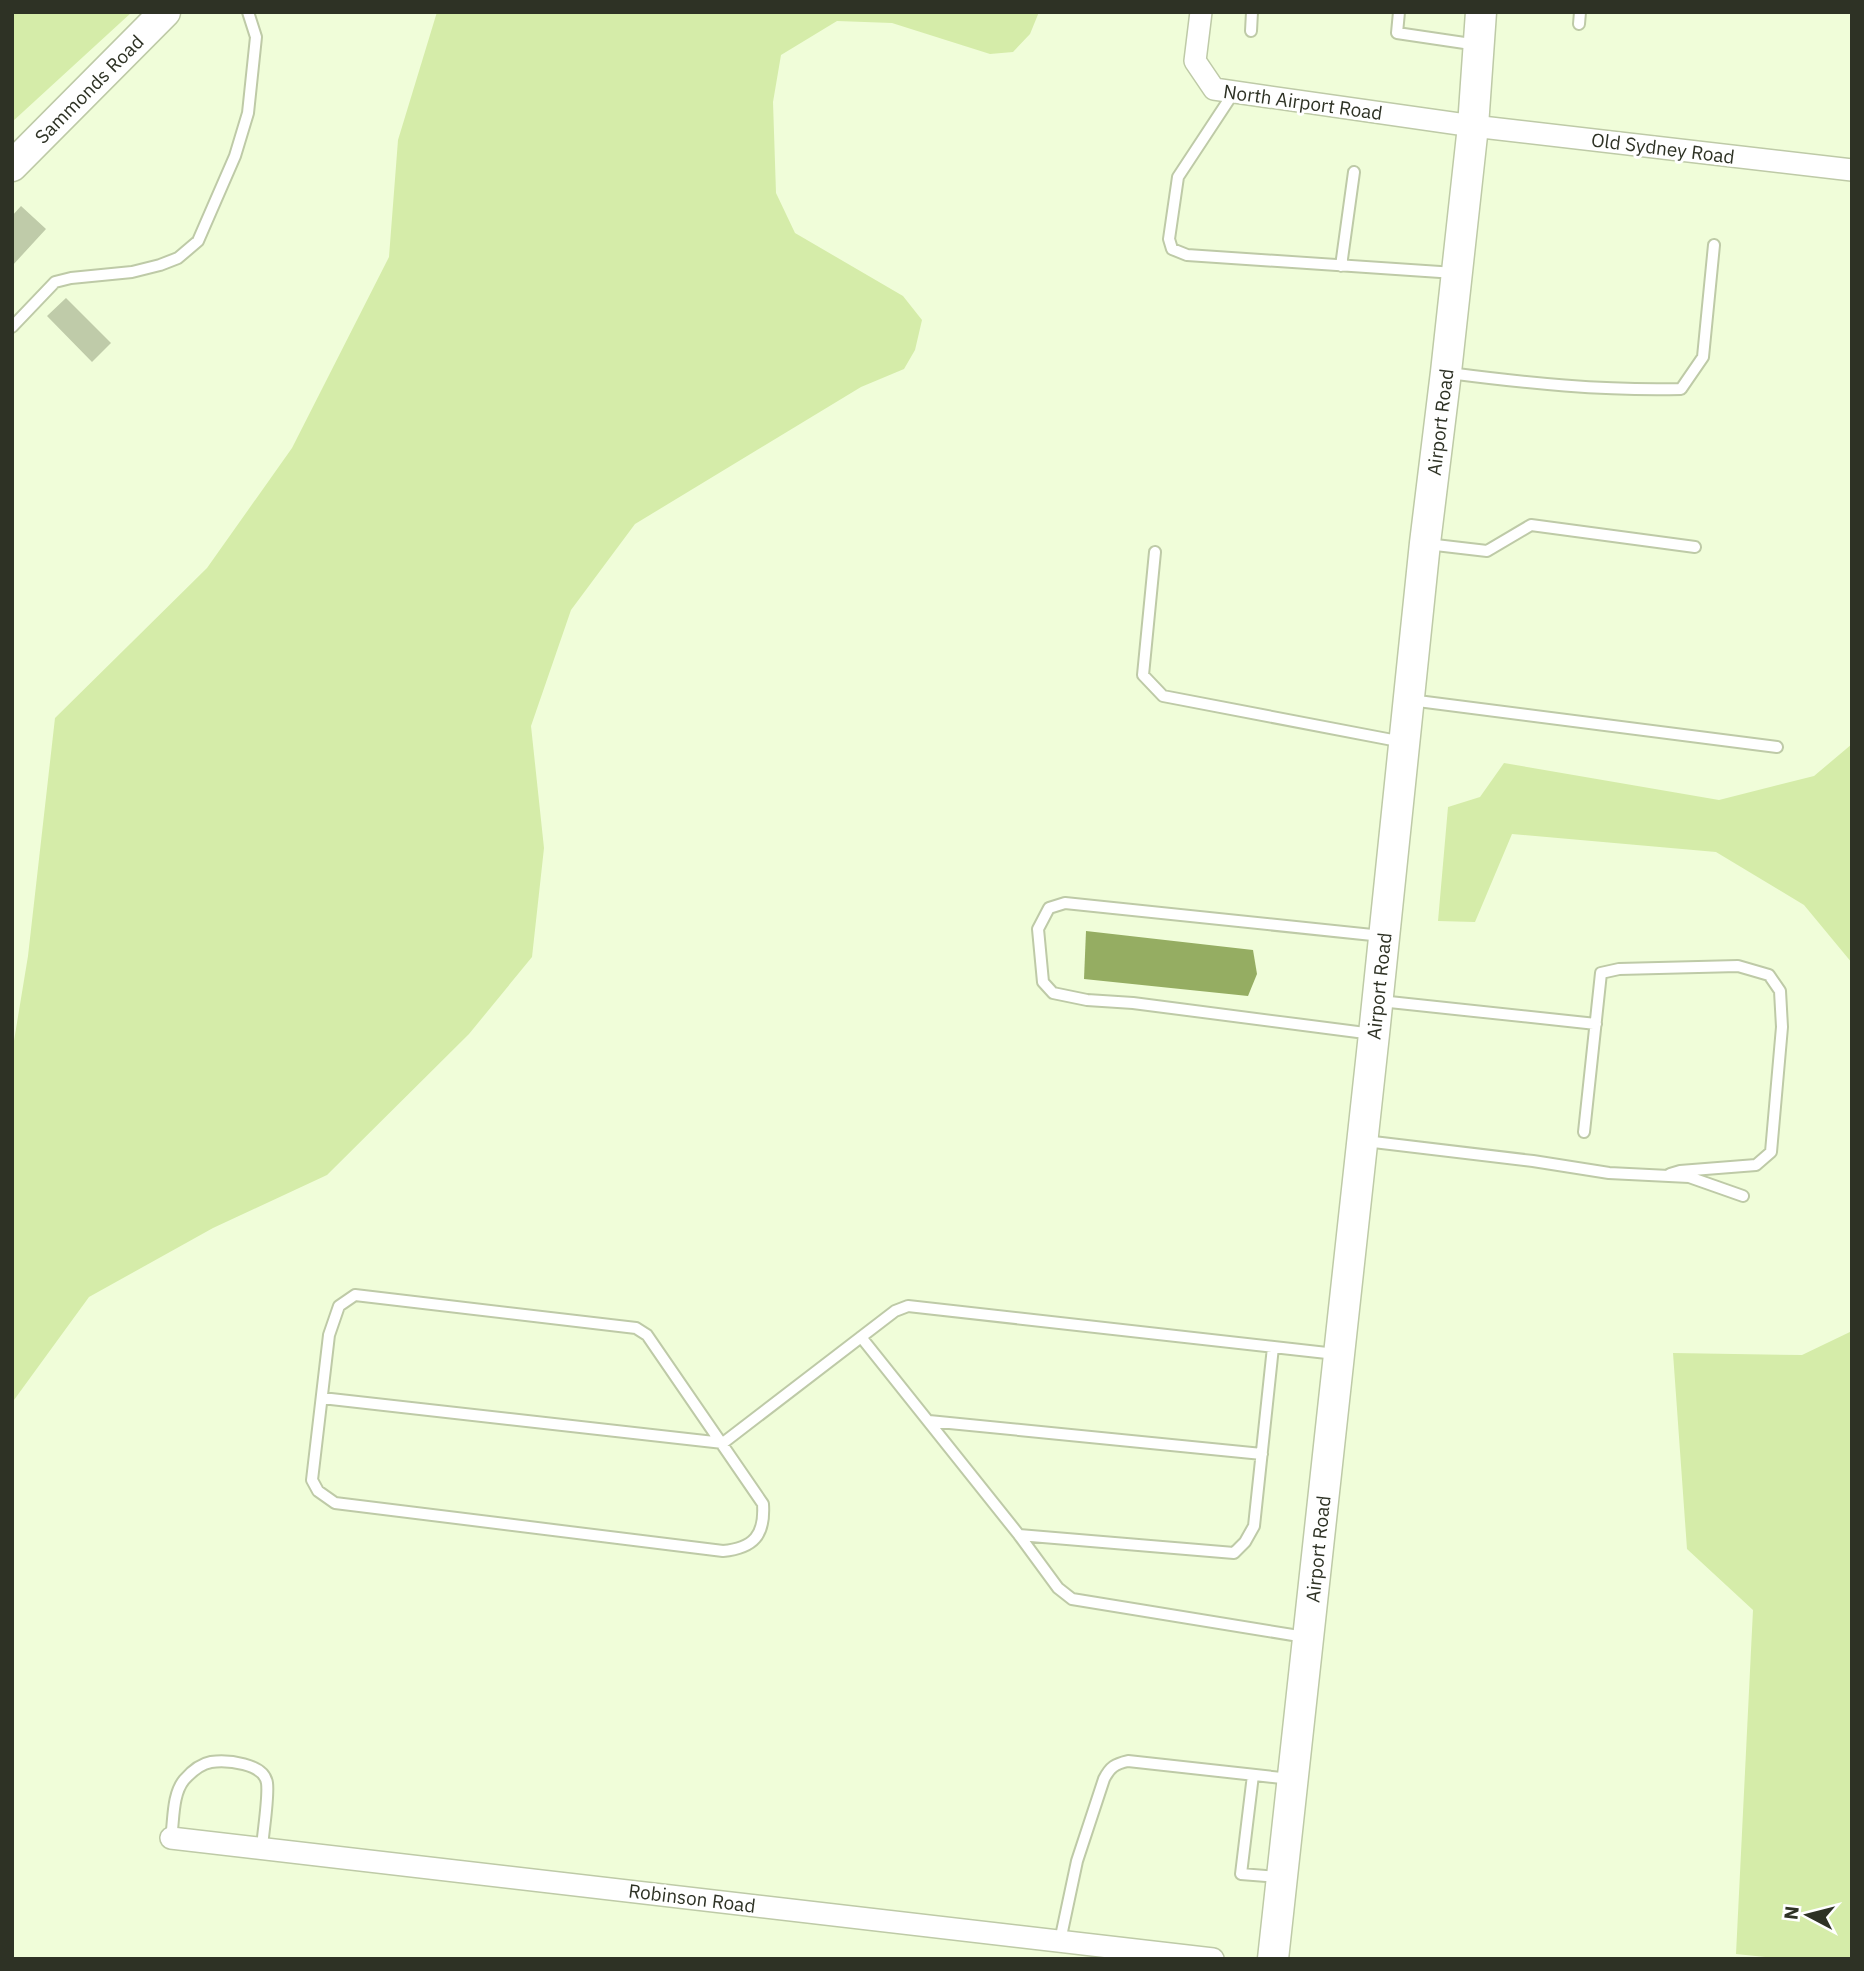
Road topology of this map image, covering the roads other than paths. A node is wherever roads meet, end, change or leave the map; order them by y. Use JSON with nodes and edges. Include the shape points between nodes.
{"nodes":[{"id":1,"x":165,"y":12,"type":"edge"},
{"id":2,"x":248,"y":12,"type":"edge"},
{"id":3,"x":1201,"y":12,"type":"edge"},
{"id":4,"x":1252,"y":12,"type":"edge"},
{"id":5,"x":1399,"y":12,"type":"edge"},
{"id":6,"x":1481,"y":12,"type":"edge"},
{"id":7,"x":1251,"y":31,"type":"dead end"},
{"id":8,"x":1479,"y":45,"type":"junction"},
{"id":9,"x":1234,"y":92,"type":"junction"},
{"id":10,"x":1473,"y":126,"type":"junction"},
{"id":11,"x":12,"y":166,"type":"edge"},
{"id":12,"x":1852,"y":170,"type":"edge"},
{"id":13,"x":1354,"y":172,"type":"dead end"},
{"id":14,"x":1714,"y":244,"type":"dead end"},
{"id":15,"x":1341,"y":266,"type":"junction"},
{"id":16,"x":1457,"y":274,"type":"junction"},
{"id":17,"x":12,"y":327,"type":"edge"},
{"id":18,"x":1446,"y":372,"type":"junction"},
{"id":19,"x":1424,"y":543,"type":"junction"},
{"id":20,"x":1695,"y":547,"type":"dead end"},
{"id":21,"x":1155,"y":552,"type":"dead end"},
{"id":22,"x":1410,"y":700,"type":"junction"},
{"id":23,"x":1405,"y":742,"type":"junction"},
{"id":24,"x":1777,"y":747,"type":"dead end"},
{"id":25,"x":1385,"y":937,"type":"junction"},
{"id":26,"x":1378,"y":1001,"type":"junction"},
{"id":27,"x":1596,"y":1024,"type":"junction"},
{"id":28,"x":1374,"y":1034,"type":"junction"},
{"id":29,"x":1584,"y":1132,"type":"dead end"},
{"id":30,"x":1362,"y":1141,"type":"junction"},
{"id":31,"x":1670,"y":1174,"type":"junction"},
{"id":32,"x":1743,"y":1196,"type":"dead end"},
{"id":33,"x":861,"y":1337,"type":"junction"},
{"id":34,"x":1273,"y":1347,"type":"junction"},
{"id":35,"x":1339,"y":1354,"type":"junction"},
{"id":36,"x":321,"y":1398,"type":"junction"},
{"id":37,"x":929,"y":1421,"type":"junction"},
{"id":38,"x":723,"y":1443,"type":"junction"},
{"id":39,"x":1262,"y":1454,"type":"junction"},
{"id":40,"x":1019,"y":1535,"type":"junction"},
{"id":41,"x":1308,"y":1637,"type":"junction"},
{"id":42,"x":1253,"y":1775,"type":"junction"},
{"id":43,"x":1293,"y":1779,"type":"junction"},
{"id":44,"x":171,"y":1838,"type":"joint"},
{"id":45,"x":262,"y":1848,"type":"junction"},
{"id":46,"x":1282,"y":1877,"type":"junction"},
{"id":47,"x":1060,"y":1941,"type":"junction"},
{"id":48,"x":1213,"y":1959,"type":"edge"},
{"id":49,"x":1273,"y":1959,"type":"edge"}],
"edges":[{"from":1,"to":11,"type":"street","name":"Sammonds Road"},
{"from":2,"to":17,"type":"lane","via":[[256,37],[248,113],[235,156],[198,241],[178,258],[160,265],[55,282]]},
{"from":3,"to":9,"type":"street","name":"North Airport Road","via":[[1195,61],[1214,89]]},
{"from":4,"to":7,"type":"lane"},
{"from":5,"to":8,"type":"lane","via":[[1397,33]]},
{"from":6,"to":8,"type":"street","name":"Airport Road"},
{"from":8,"to":10,"type":"street","name":"Airport Road"},
{"from":9,"to":10,"type":"street","name":"North Airport Road"},
{"from":9,"to":15,"type":"lane","via":[[1178,177],[1169,239],[1172,249],[1187,255]]},
{"from":10,"to":12,"type":"street","name":"Old Sydney Road"},
{"from":10,"to":16,"type":"street","name":"Airport Road"},
{"from":13,"to":15,"type":"lane"},
{"from":14,"to":18,"type":"lane","via":[[1703,357],[1681,389],[1540,384]]},
{"from":15,"to":16,"type":"lane"},
{"from":16,"to":18,"type":"street","name":"Airport Road"},
{"from":18,"to":19,"type":"street","name":"Airport Road"},
{"from":19,"to":20,"type":"lane","via":[[1487,551],[1531,525]]},
{"from":19,"to":22,"type":"street","name":"Airport Road"},
{"from":21,"to":23,"type":"lane","via":[[1143,675],[1163,696]]},
{"from":22,"to":23,"type":"street","name":"Airport Road"},
{"from":22,"to":24,"type":"lane"},
{"from":23,"to":25,"type":"street","name":"Airport Road"},
{"from":25,"to":26,"type":"street","name":"Airport Road"},
{"from":25,"to":28,"type":"lane","via":[[1065,903],[1049,908],[1038,929],[1043,982],[1053,993]]},
{"from":26,"to":27,"type":"lane"},
{"from":26,"to":28,"type":"street","name":"Airport Road"},
{"from":27,"to":29,"type":"lane"},
{"from":27,"to":31,"type":"lane","via":[[1601,973],[1619,969],[1738,966],[1769,975],[1780,990],[1780,1067],[1771,1152],[1756,1165]]},
{"from":28,"to":30,"type":"street","name":"Airport Road"},
{"from":30,"to":31,"type":"lane","via":[[1609,1173]]},
{"from":30,"to":35,"type":"street","name":"Airport Road"},
{"from":31,"to":32,"type":"lane"},
{"from":33,"to":34,"type":"lane","via":[[908,1306]]},
{"from":33,"to":37,"type":"lane"},
{"from":33,"to":38,"type":"lane"},
{"from":34,"to":35,"type":"lane"},
{"from":34,"to":39,"type":"lane"},
{"from":35,"to":41,"type":"street","name":"Airport Road"},
{"from":36,"to":38,"type":"lane"},
{"from":36,"to":38,"type":"lane","via":[[333,1318],[339,1306],[355,1295],[636,1328],[647,1335]]},
{"from":36,"to":38,"type":"lane","via":[[312,1480],[318,1491],[335,1503],[723,1551],[741,1549],[757,1536],[764,1522],[763,1504]]},
{"from":37,"to":39,"type":"lane"},
{"from":37,"to":40,"type":"lane"},
{"from":39,"to":40,"type":"lane","via":[[1254,1526],[1234,1553]]},
{"from":40,"to":41,"type":"lane","via":[[1058,1588],[1072,1599]]},
{"from":41,"to":43,"type":"street","name":"Airport Road"},
{"from":42,"to":43,"type":"lane"},
{"from":42,"to":46,"type":"lane","via":[[1241,1874]]},
{"from":42,"to":47,"type":"lane","via":[[1116,1763],[1104,1779],[1077,1861]]},
{"from":43,"to":46,"type":"street","name":"Airport Road"},
{"from":44,"to":45,"type":"street","name":"Robinson Road"},
{"from":44,"to":45,"type":"lane","via":[[177,1793],[183,1782],[209,1762],[226,1763],[261,1771],[267,1782]]},
{"from":45,"to":47,"type":"street","name":"Robinson Road"},
{"from":46,"to":49,"type":"street","name":"Airport Road"},
{"from":47,"to":48,"type":"street","name":"Robinson Road"}]}
